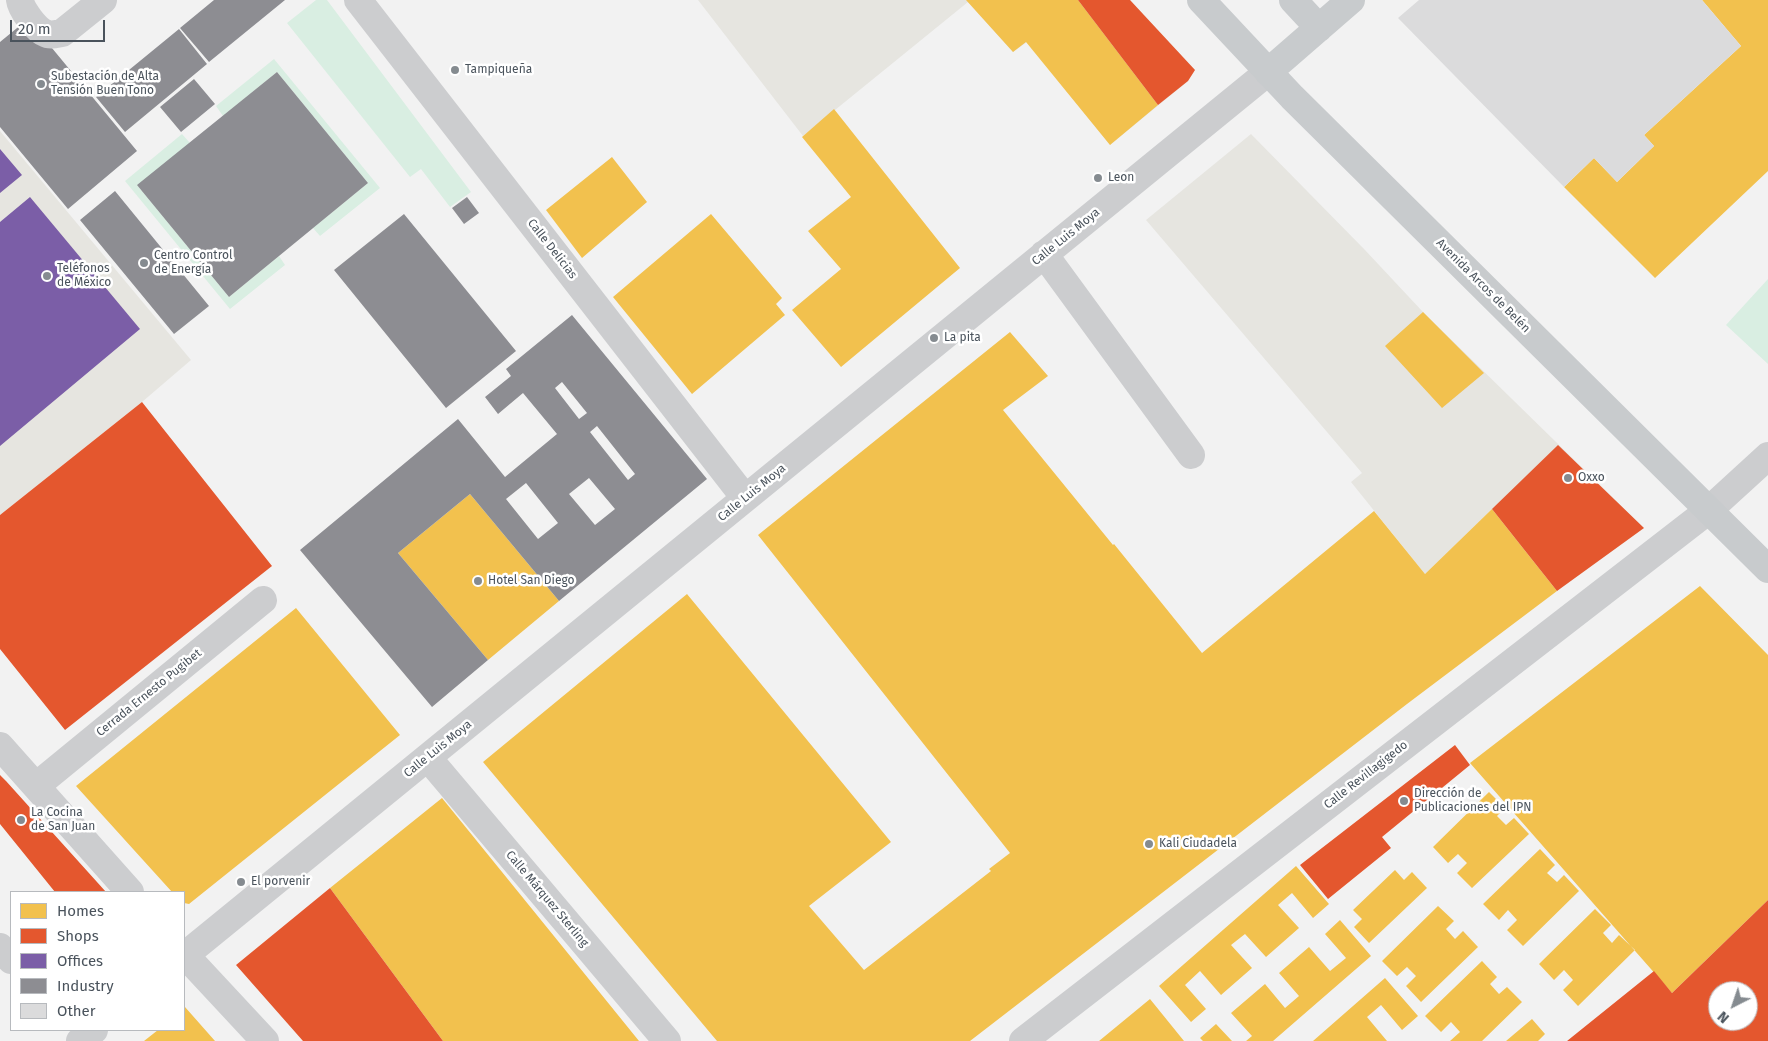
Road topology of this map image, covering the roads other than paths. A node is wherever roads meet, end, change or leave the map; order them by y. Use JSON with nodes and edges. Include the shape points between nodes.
{"nodes":[{"id":1,"x":20,"y":0,"type":"edge"},
{"id":2,"x":103,"y":0,"type":"edge"},
{"id":3,"x":358,"y":0,"type":"edge"},
{"id":4,"x":1201,"y":0,"type":"edge"},
{"id":5,"x":1293,"y":0,"type":"edge"},
{"id":6,"x":1351,"y":0,"type":"edge"},
{"id":7,"x":1319,"y":28,"type":"junction"},
{"id":8,"x":1268,"y":72,"type":"junction"},
{"id":9,"x":1044,"y":254,"type":"junction"},
{"id":10,"x":1191,"y":455,"type":"dead end"},
{"id":11,"x":1764,"y":460,"type":"edge"},
{"id":12,"x":745,"y":498,"type":"junction"},
{"id":13,"x":1709,"y":510,"type":"junction"},
{"id":14,"x":1768,"y":569,"type":"edge"},
{"id":15,"x":263,"y":600,"type":"dead end"},
{"id":16,"x":0,"y":746,"type":"edge"},
{"id":17,"x":428,"y":758,"type":"junction"},
{"id":18,"x":36,"y":786,"type":"junction"},
{"id":19,"x":129,"y":891,"type":"edge"},
{"id":20,"x":0,"y":947,"type":"edge"},
{"id":21,"x":185,"y":954,"type":"edge"},
{"id":22,"x":185,"y":956,"type":"edge"},
{"id":23,"x":10,"y":959,"type":"edge"},
{"id":24,"x":71,"y":1031,"type":"edge"},
{"id":25,"x":93,"y":1031,"type":"edge"},
{"id":26,"x":80,"y":1041,"type":"edge"},
{"id":27,"x":265,"y":1041,"type":"edge"},
{"id":28,"x":667,"y":1041,"type":"edge"},
{"id":29,"x":1023,"y":1041,"type":"edge"}],
"edges":[{"from":1,"to":2,"type":"street","via":[[37,28],[54,35],[62,33]]},
{"from":3,"to":12,"type":"street","name":"Calle Delicias"},
{"from":4,"to":8,"type":"main road","name":"Avenida Arcos de Belén"},
{"from":5,"to":7,"type":"main road"},
{"from":6,"to":7,"type":"main road","name":"Calle Luis Moya"},
{"from":7,"to":8,"type":"main road","name":"Calle Luis Moya"},
{"from":8,"to":9,"type":"street","name":"Calle Luis Moya"},
{"from":8,"to":13,"type":"main road","name":"Avenida Arcos de Belén"},
{"from":9,"to":10,"type":"street"},
{"from":9,"to":12,"type":"street","name":"Calle Luis Moya"},
{"from":11,"to":13,"type":"street","name":"Calle Revillagigedo"},
{"from":12,"to":17,"type":"street","name":"Calle Luis Moya"},
{"from":13,"to":14,"type":"main road","name":"Avenida Arcos de Belén"},
{"from":13,"to":29,"type":"street","name":"Calle Revillagigedo"},
{"from":15,"to":18,"type":"street","name":"Cerrada Ernesto Pugibet"},
{"from":16,"to":18,"type":"street"},
{"from":17,"to":21,"type":"street","name":"Calle Luis Moya"},
{"from":17,"to":28,"type":"street","name":"Calle Márquez Sterling"},
{"from":18,"to":19,"type":"street"},
{"from":20,"to":23,"type":"street"},
{"from":22,"to":27,"type":"street"},
{"from":24,"to":26,"type":"street"},
{"from":25,"to":26,"type":"street"}]}
